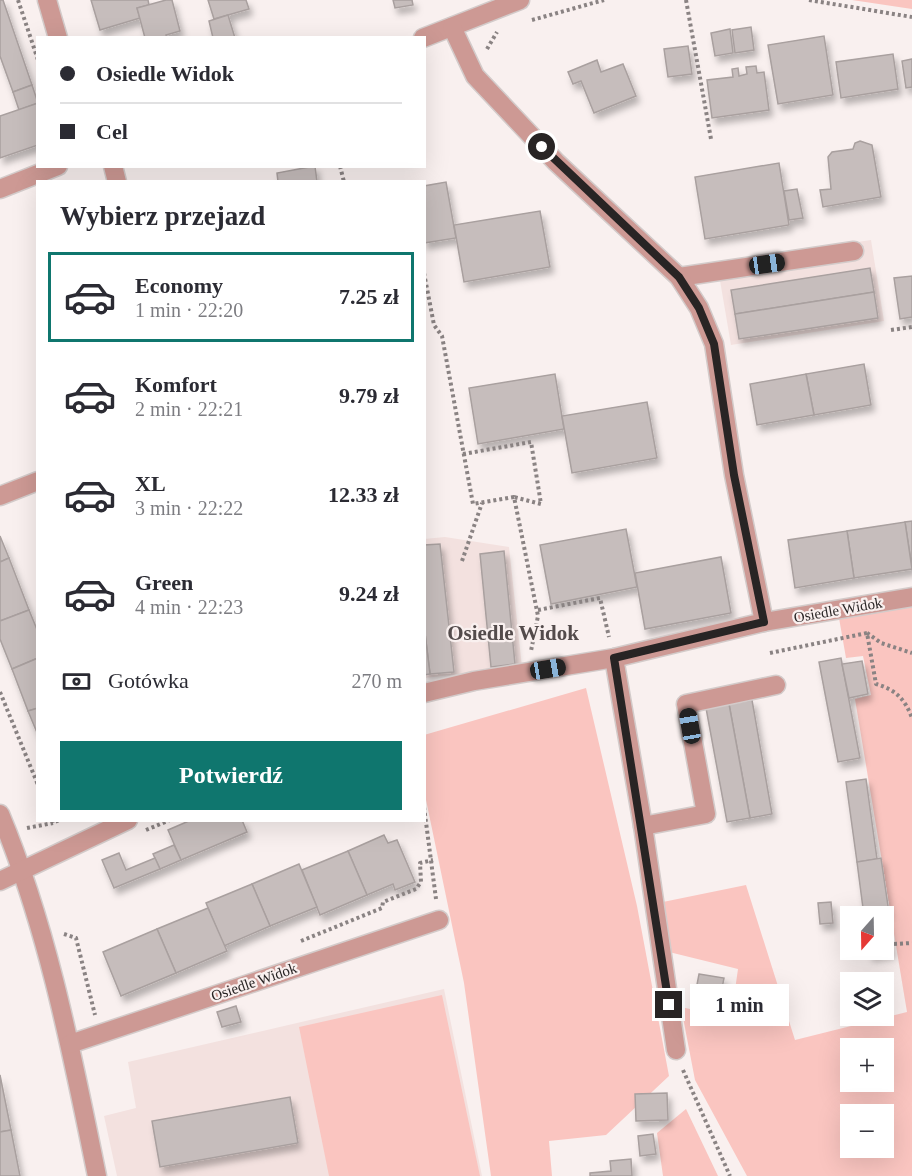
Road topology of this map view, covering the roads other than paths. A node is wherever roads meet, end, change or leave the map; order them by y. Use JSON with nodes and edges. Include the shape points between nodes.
{"nodes":[{"id":1,"x":47,"y":0,"type":"edge"},
{"id":2,"x":520,"y":0,"type":"edge"},
{"id":3,"x":452,"y":27,"type":"junction"},
{"id":4,"x":57,"y":36,"type":"edge"},
{"id":5,"x":426,"y":37,"type":"edge"},
{"id":6,"x":53,"y":168,"type":"edge"},
{"id":7,"x":0,"y":189,"type":"edge"},
{"id":8,"x":854,"y":251,"type":"dead end"},
{"id":9,"x":679,"y":277,"type":"junction"},
{"id":10,"x":36,"y":481,"type":"edge"},
{"id":11,"x":0,"y":496,"type":"edge"},
{"id":12,"x":912,"y":597,"type":"edge"},
{"id":13,"x":764,"y":622,"type":"junction"},
{"id":14,"x":614,"y":658,"type":"junction"},
{"id":15,"x":776,"y":686,"type":"dead end"},
{"id":16,"x":426,"y":693,"type":"edge"},
{"id":17,"x":0,"y":814,"type":"edge"},
{"id":18,"x":643,"y":826,"type":"junction"},
{"id":19,"x":133,"y":827,"type":"edge"},
{"id":20,"x":22,"y":868,"type":"junction"},
{"id":21,"x":0,"y":881,"type":"edge"},
{"id":22,"x":439,"y":920,"type":"road end"},
{"id":23,"x":70,"y":1044,"type":"junction"},
{"id":24,"x":676,"y":1050,"type":"road end"},
{"id":25,"x":97,"y":1176,"type":"edge"}],
"edges":[{"from":1,"to":4,"type":"street"},
{"from":2,"to":3,"type":"street"},
{"from":3,"to":5,"type":"street"},
{"from":3,"to":9,"type":"street","via":[[475,76],[556,162]]},
{"from":6,"to":7,"type":"street"},
{"from":8,"to":9,"type":"street"},
{"from":9,"to":13,"type":"street","via":[[699,308],[714,344],[734,475]]},
{"from":10,"to":11,"type":"street"},
{"from":12,"to":13,"type":"street","name":"Osiedle Widok"},
{"from":13,"to":14,"type":"street","name":"Osiedle Widok"},
{"from":14,"to":16,"type":"street","name":"Osiedle Widok"},
{"from":14,"to":18,"type":"street"},
{"from":15,"to":18,"type":"street","via":[[686,704],[706,814]]},
{"from":17,"to":20,"type":"street"},
{"from":18,"to":24,"type":"street"},
{"from":19,"to":20,"type":"street"},
{"from":20,"to":21,"type":"street"},
{"from":20,"to":23,"type":"street"},
{"from":22,"to":23,"type":"street","name":"Osiedle Widok"},
{"from":23,"to":25,"type":"street"}]}
